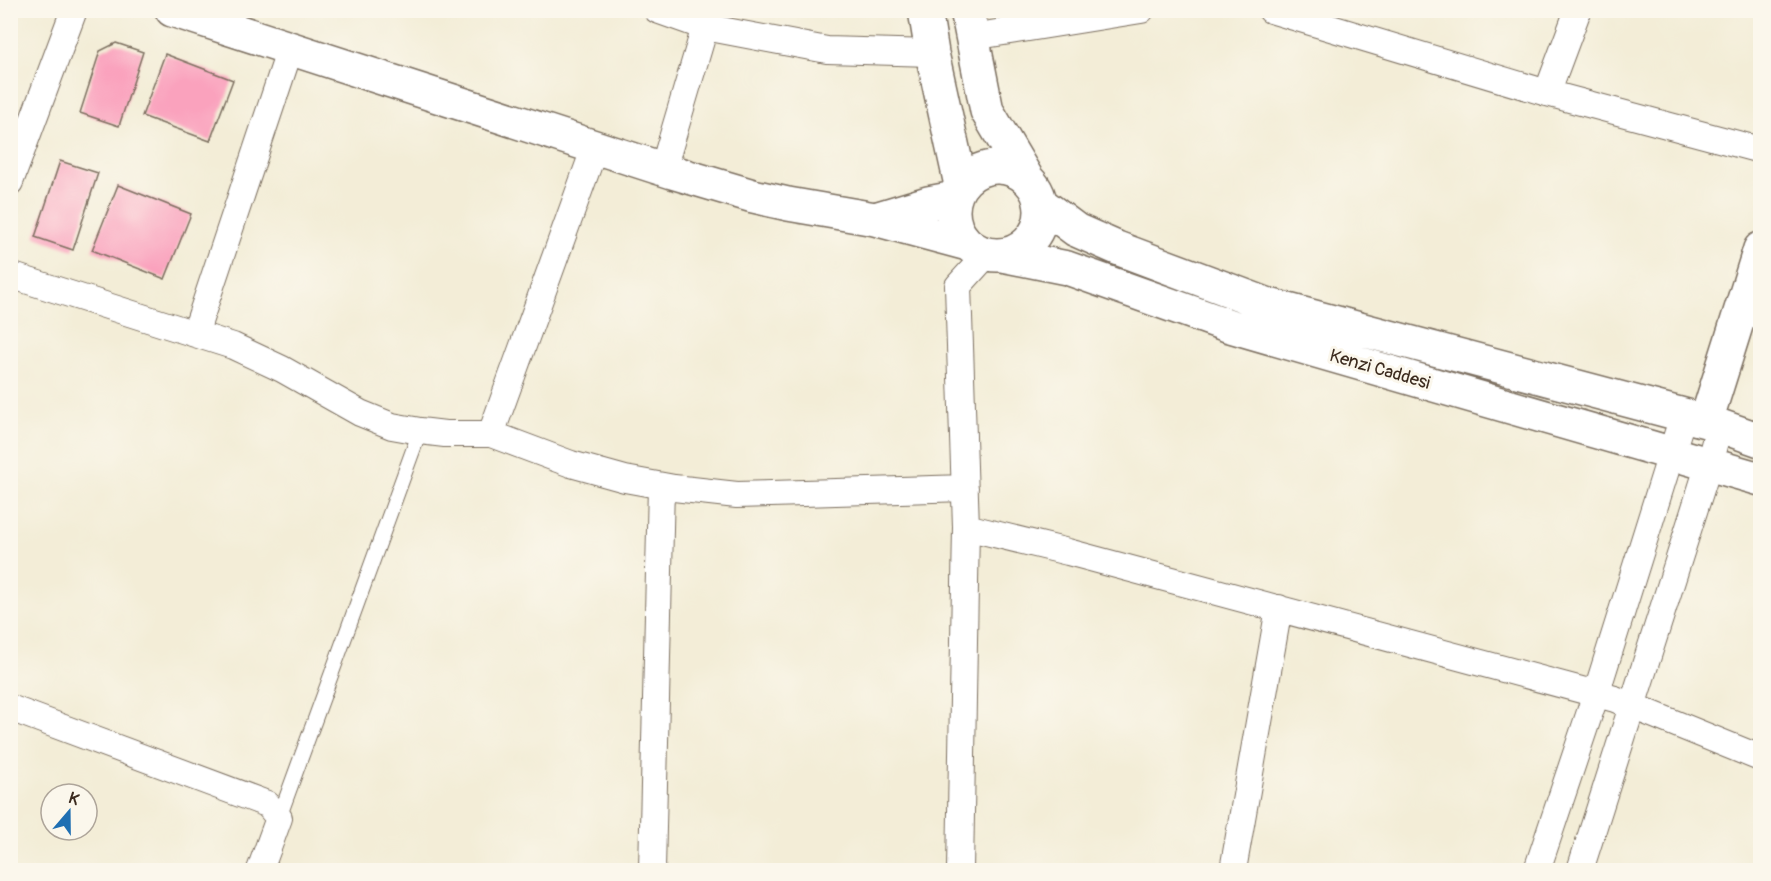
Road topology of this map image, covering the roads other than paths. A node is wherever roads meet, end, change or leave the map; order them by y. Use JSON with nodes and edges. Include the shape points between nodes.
{"nodes":[{"id":1,"x":74,"y":10,"type":"edge"},
{"id":2,"x":172,"y":10,"type":"edge"},
{"id":3,"x":657,"y":10,"type":"edge"},
{"id":4,"x":925,"y":10,"type":"edge"},
{"id":5,"x":1141,"y":10,"type":"edge"},
{"id":6,"x":1578,"y":10,"type":"edge"},
{"id":7,"x":1281,"y":12,"type":"edge"},
{"id":8,"x":969,"y":24,"type":"edge"},
{"id":9,"x":705,"y":27,"type":"junction"},
{"id":10,"x":290,"y":49,"type":"junction"},
{"id":11,"x":932,"y":53,"type":"junction"},
{"id":12,"x":1547,"y":93,"type":"junction"},
{"id":13,"x":595,"y":147,"type":"junction"},
{"id":14,"x":1761,"y":150,"type":"edge"},
{"id":15,"x":663,"y":169,"type":"junction"},
{"id":16,"x":10,"y":182,"type":"edge"},
{"id":17,"x":1033,"y":190,"type":"junction"},
{"id":18,"x":958,"y":191,"type":"junction"},
{"id":19,"x":876,"y":219,"type":"junction"},
{"id":20,"x":1761,"y":249,"type":"edge"},
{"id":21,"x":986,"y":251,"type":"junction"},
{"id":22,"x":10,"y":274,"type":"edge"},
{"id":23,"x":195,"y":334,"type":"junction"},
{"id":24,"x":1702,"y":421,"type":"junction"},
{"id":25,"x":420,"y":431,"type":"junction"},
{"id":26,"x":491,"y":434,"type":"junction"},
{"id":27,"x":1761,"y":440,"type":"edge"},
{"id":28,"x":1671,"y":453,"type":"junction"},
{"id":29,"x":1709,"y":464,"type":"junction"},
{"id":30,"x":1761,"y":479,"type":"edge"},
{"id":31,"x":661,"y":486,"type":"junction"},
{"id":32,"x":965,"y":488,"type":"junction"},
{"id":33,"x":966,"y":527,"type":"junction"},
{"id":34,"x":1279,"y":608,"type":"junction"},
{"id":35,"x":1596,"y":694,"type":"junction"},
{"id":36,"x":1631,"y":705,"type":"junction"},
{"id":37,"x":10,"y":708,"type":"edge"},
{"id":38,"x":1761,"y":758,"type":"edge"},
{"id":39,"x":279,"y":818,"type":"junction"},
{"id":40,"x":260,"y":870,"type":"edge"},
{"id":41,"x":652,"y":870,"type":"edge"},
{"id":42,"x":960,"y":870,"type":"edge"},
{"id":43,"x":1233,"y":870,"type":"edge"},
{"id":44,"x":1537,"y":870,"type":"edge"},
{"id":45,"x":1580,"y":870,"type":"edge"}],
"edges":[{"from":1,"to":16,"type":"street"},
{"from":2,"to":10,"type":"main road","name":"Kenzi Caddesi"},
{"from":3,"to":9,"type":"street"},
{"from":4,"to":11,"type":"main road"},
{"from":5,"to":8,"type":"street"},
{"from":6,"to":12,"type":"street"},
{"from":7,"to":12,"type":"street"},
{"from":8,"to":17,"type":"main road","via":[[987,111]]},
{"from":9,"to":11,"type":"street","via":[[827,50]]},
{"from":9,"to":15,"type":"street"},
{"from":10,"to":13,"type":"main road","name":"Kenzi Caddesi"},
{"from":10,"to":23,"type":"street"},
{"from":11,"to":18,"type":"main road"},
{"from":12,"to":14,"type":"street"},
{"from":13,"to":15,"type":"main road","name":"Kenzi Caddesi"},
{"from":13,"to":26,"type":"street"},
{"from":15,"to":19,"type":"main road","name":"Kenzi Caddesi","via":[[764,199]]},
{"from":17,"to":18,"type":"main road","via":[[1014,170],[999,167],[985,168],[972,175]]},
{"from":17,"to":21,"type":"main road","via":[[1041,217],[1033,237],[1016,251]]},
{"from":17,"to":24,"type":"main road","name":"Kenzi Caddesi","via":[[1076,230],[1269,305]]},
{"from":18,"to":19,"type":"main road"},
{"from":18,"to":21,"type":"main road","via":[[952,212],[955,226],[962,240]]},
{"from":19,"to":21,"type":"main road","name":"Kenzi Caddesi"},
{"from":20,"to":24,"type":"main road"},
{"from":21,"to":28,"type":"main road","name":"Kenzi Caddesi","via":[[1066,268],[1230,326]]},
{"from":21,"to":32,"type":"street","via":[[958,286]]},
{"from":22,"to":23,"type":"street"},
{"from":23,"to":25,"type":"street","via":[[233,346],[392,426]]},
{"from":24,"to":27,"type":"main road","name":"Kenzi Caddesi"},
{"from":24,"to":28,"type":"street"},
{"from":24,"to":29,"type":"street"},
{"from":25,"to":26,"type":"street"},
{"from":25,"to":39,"type":"lane"},
{"from":26,"to":31,"type":"street","via":[[571,464]]},
{"from":28,"to":29,"type":"main road","name":"Kenzi Caddesi"},
{"from":28,"to":35,"type":"street"},
{"from":29,"to":30,"type":"main road","name":"Kenzi Caddesi"},
{"from":29,"to":36,"type":"street"},
{"from":31,"to":32,"type":"street","via":[[737,495]]},
{"from":31,"to":41,"type":"street"},
{"from":32,"to":33,"type":"street"},
{"from":33,"to":34,"type":"street"},
{"from":33,"to":42,"type":"street"},
{"from":34,"to":35,"type":"street"},
{"from":34,"to":43,"type":"street"},
{"from":35,"to":36,"type":"street"},
{"from":35,"to":44,"type":"street"},
{"from":36,"to":38,"type":"street"},
{"from":36,"to":45,"type":"street"},
{"from":37,"to":39,"type":"street","via":[[267,804]]},
{"from":39,"to":40,"type":"street"}]}
